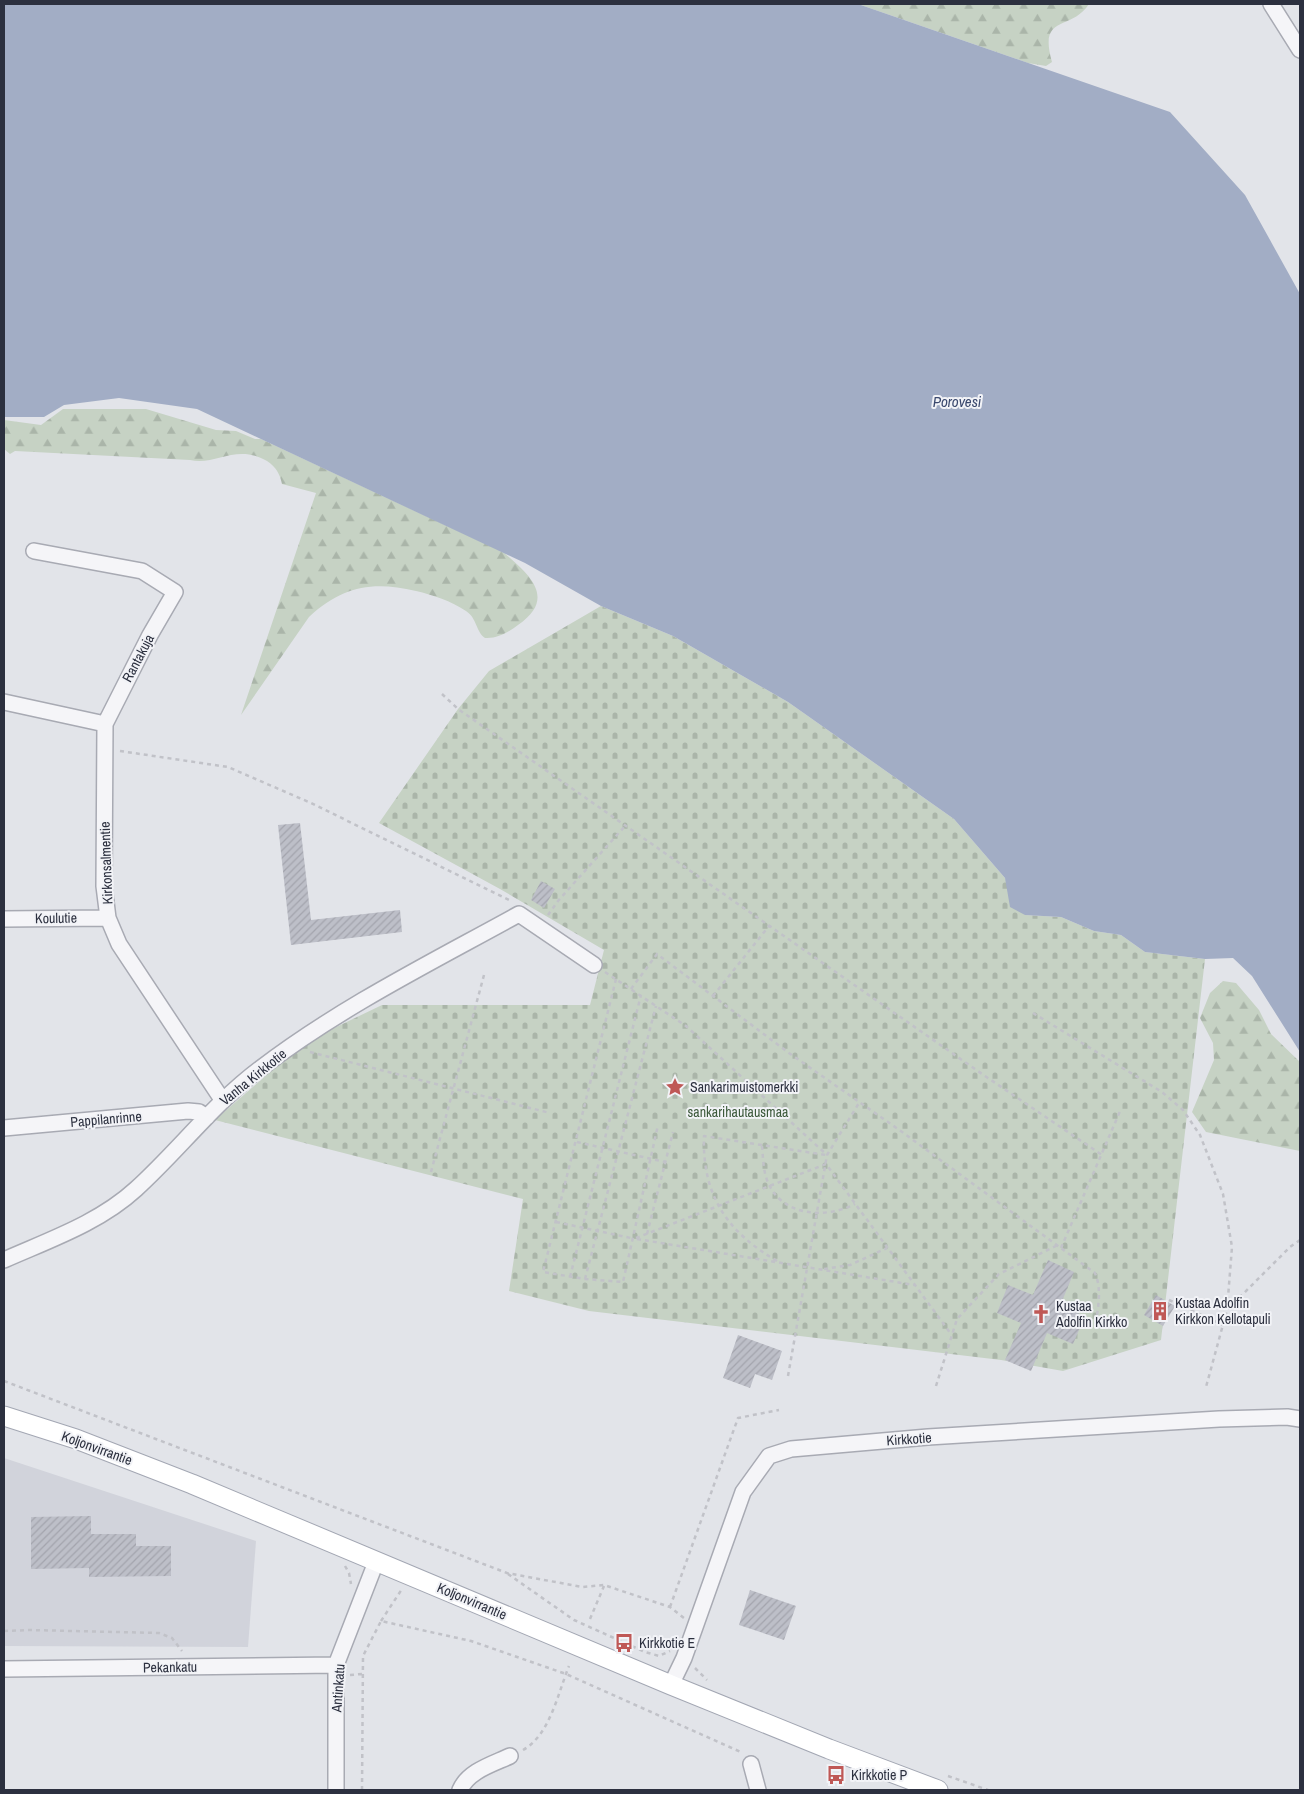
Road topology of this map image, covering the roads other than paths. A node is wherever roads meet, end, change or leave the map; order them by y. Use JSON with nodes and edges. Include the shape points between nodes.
{"nodes":[{"id":1,"x":1272,"y":4,"type":"edge"},
{"id":2,"x":1300,"y":50,"type":"edge"},
{"id":3,"x":34,"y":551,"type":"dead end"},
{"id":4,"x":4,"y":702,"type":"edge"},
{"id":5,"x":105,"y":724,"type":"junction"},
{"id":6,"x":108,"y":918,"type":"junction"},
{"id":7,"x":4,"y":919,"type":"edge"},
{"id":8,"x":594,"y":965,"type":"road end"},
{"id":9,"x":223,"y":1101,"type":"junction"},
{"id":10,"x":207,"y":1116,"type":"junction"},
{"id":11,"x":4,"y":1128,"type":"edge"},
{"id":12,"x":4,"y":1260,"type":"edge"},
{"id":13,"x":4,"y":1416,"type":"edge"},
{"id":14,"x":1300,"y":1419,"type":"edge"},
{"id":15,"x":376,"y":1562,"type":"junction"},
{"id":16,"x":336,"y":1665,"type":"junction"},
{"id":17,"x":4,"y":1669,"type":"edge"},
{"id":18,"x":672,"y":1685,"type":"junction"},
{"id":19,"x":510,"y":1756,"type":"road end"},
{"id":20,"x":752,"y":1764,"type":"road end"},
{"id":21,"x":336,"y":1790,"type":"edge"},
{"id":22,"x":460,"y":1790,"type":"edge"},
{"id":23,"x":758,"y":1790,"type":"edge"},
{"id":24,"x":938,"y":1790,"type":"edge"}],
"edges":[{"from":1,"to":2,"type":"street"},
{"from":3,"to":5,"type":"street","name":"Rantakuja","via":[[142,571],[175,592]]},
{"from":4,"to":5,"type":"street"},
{"from":5,"to":6,"type":"street","name":"Kirkonsalmentie","via":[[104,886]]},
{"from":6,"to":7,"type":"street","name":"Koulutie"},
{"from":6,"to":9,"type":"street","name":"Kirkonsalmentie","via":[[119,944]]},
{"from":8,"to":9,"type":"street","name":"Vanha Kirkkotie","via":[[520,914],[362,1000],[259,1069]]},
{"from":9,"to":10,"type":"street","name":"Vanha Kirkkotie"},
{"from":10,"to":11,"type":"street","name":"Pappilanrinne","via":[[188,1111]]},
{"from":10,"to":12,"type":"street","name":"Vanha Kirkkotie","via":[[128,1195],[74,1229]]},
{"from":13,"to":15,"type":"main road","name":"Koljonvirrantie","via":[[76,1439],[183,1480]]},
{"from":14,"to":18,"type":"street","name":"Kirkkotie","via":[[1287,1416],[1219,1419],[928,1437],[775,1453],[769,1456],[743,1492]]},
{"from":15,"to":16,"type":"street","name":"Antinkatu"},
{"from":15,"to":18,"type":"main road","name":"Koljonvirrantie"},
{"from":16,"to":17,"type":"street","name":"Pekankatu"},
{"from":16,"to":21,"type":"street","name":"Antinkatu"},
{"from":18,"to":24,"type":"main road","name":"Koljonvirrantie"},
{"from":19,"to":22,"type":"street","via":[[475,1773]]},
{"from":20,"to":23,"type":"street"}]}
